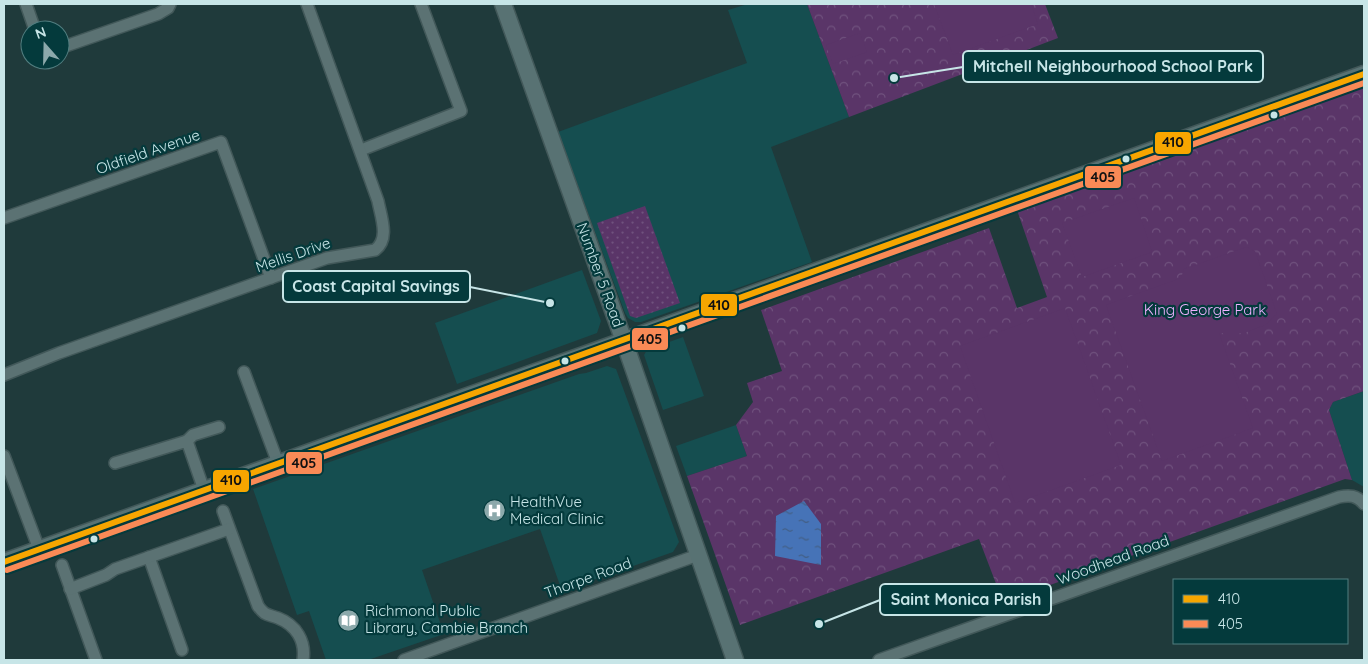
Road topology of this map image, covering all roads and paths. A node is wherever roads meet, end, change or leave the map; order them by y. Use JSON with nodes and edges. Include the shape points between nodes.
{"nodes":[{"id":1,"x":26,"y":4,"type":"edge"},
{"id":2,"x":170,"y":4,"type":"edge"},
{"id":3,"x":307,"y":4,"type":"edge"},
{"id":4,"x":421,"y":4,"type":"edge"},
{"id":5,"x":503,"y":4,"type":"edge"},
{"id":6,"x":32,"y":20,"type":"edge"},
{"id":7,"x":70,"y":45,"type":"edge"},
{"id":8,"x":1364,"y":74,"type":"edge"},
{"id":9,"x":361,"y":150,"type":"junction"},
{"id":10,"x":4,"y":218,"type":"edge"},
{"id":11,"x":271,"y":278,"type":"junction"},
{"id":12,"x":624,"y":341,"type":"junction"},
{"id":13,"x":244,"y":372,"type":"dead end"},
{"id":14,"x":4,"y":375,"type":"edge"},
{"id":15,"x":219,"y":427,"type":"dead end"},
{"id":16,"x":187,"y":441,"type":"junction"},
{"id":17,"x":4,"y":456,"type":"edge"},
{"id":18,"x":115,"y":463,"type":"dead end"},
{"id":19,"x":278,"y":463,"type":"junction"},
{"id":20,"x":204,"y":490,"type":"junction"},
{"id":21,"x":1361,"y":501,"type":"edge"},
{"id":22,"x":223,"y":511,"type":"dead end"},
{"id":23,"x":230,"y":529,"type":"junction"},
{"id":24,"x":39,"y":549,"type":"junction"},
{"id":25,"x":698,"y":555,"type":"junction"},
{"id":26,"x":149,"y":558,"type":"junction"},
{"id":27,"x":4,"y":562,"type":"edge"},
{"id":28,"x":62,"y":565,"type":"dead end"},
{"id":29,"x":70,"y":589,"type":"junction"},
{"id":30,"x":182,"y":650,"type":"dead end"},
{"id":31,"x":96,"y":660,"type":"edge"},
{"id":32,"x":303,"y":660,"type":"edge"},
{"id":33,"x":404,"y":660,"type":"edge"},
{"id":34,"x":735,"y":660,"type":"edge"},
{"id":35,"x":879,"y":660,"type":"edge"}],
"edges":[{"from":1,"to":6,"type":"street"},
{"from":2,"to":7,"type":"street","via":[[158,14]]},
{"from":3,"to":9,"type":"street","name":"Mellis Drive"},
{"from":4,"to":9,"type":"street","via":[[461,111]]},
{"from":5,"to":12,"type":"main road","name":"Number 5 Road"},
{"from":8,"to":12,"type":"main road"},
{"from":9,"to":11,"type":"street","name":"Mellis Drive","via":[[379,209],[383,234],[380,246],[375,250],[326,258]]},
{"from":10,"to":11,"type":"street","name":"Oldfield Avenue","via":[[221,142]]},
{"from":11,"to":14,"type":"street","name":"Mellis Drive"},
{"from":12,"to":19,"type":"main road"},
{"from":12,"to":25,"type":"main road","name":"Number 5 Road"},
{"from":13,"to":19,"type":"street"},
{"from":15,"to":16,"type":"street","via":[[193,435]]},
{"from":16,"to":18,"type":"street"},
{"from":16,"to":20,"type":"street"},
{"from":17,"to":24,"type":"street"},
{"from":19,"to":20,"type":"main road"},
{"from":20,"to":24,"type":"main road"},
{"from":21,"to":35,"type":"street","name":"Woodhead Road","via":[[1350,495],[1339,497]]},
{"from":22,"to":23,"type":"street"},
{"from":23,"to":26,"type":"street"},
{"from":23,"to":32,"type":"street","via":[[258,606],[264,614],[288,623],[295,630],[303,644]]},
{"from":24,"to":27,"type":"main road"},
{"from":25,"to":33,"type":"street","name":"Thorpe Road"},
{"from":25,"to":34,"type":"main road","name":"Number 5 Road"},
{"from":26,"to":29,"type":"street"},
{"from":26,"to":30,"type":"street"},
{"from":28,"to":29,"type":"street"},
{"from":29,"to":31,"type":"street"}]}
